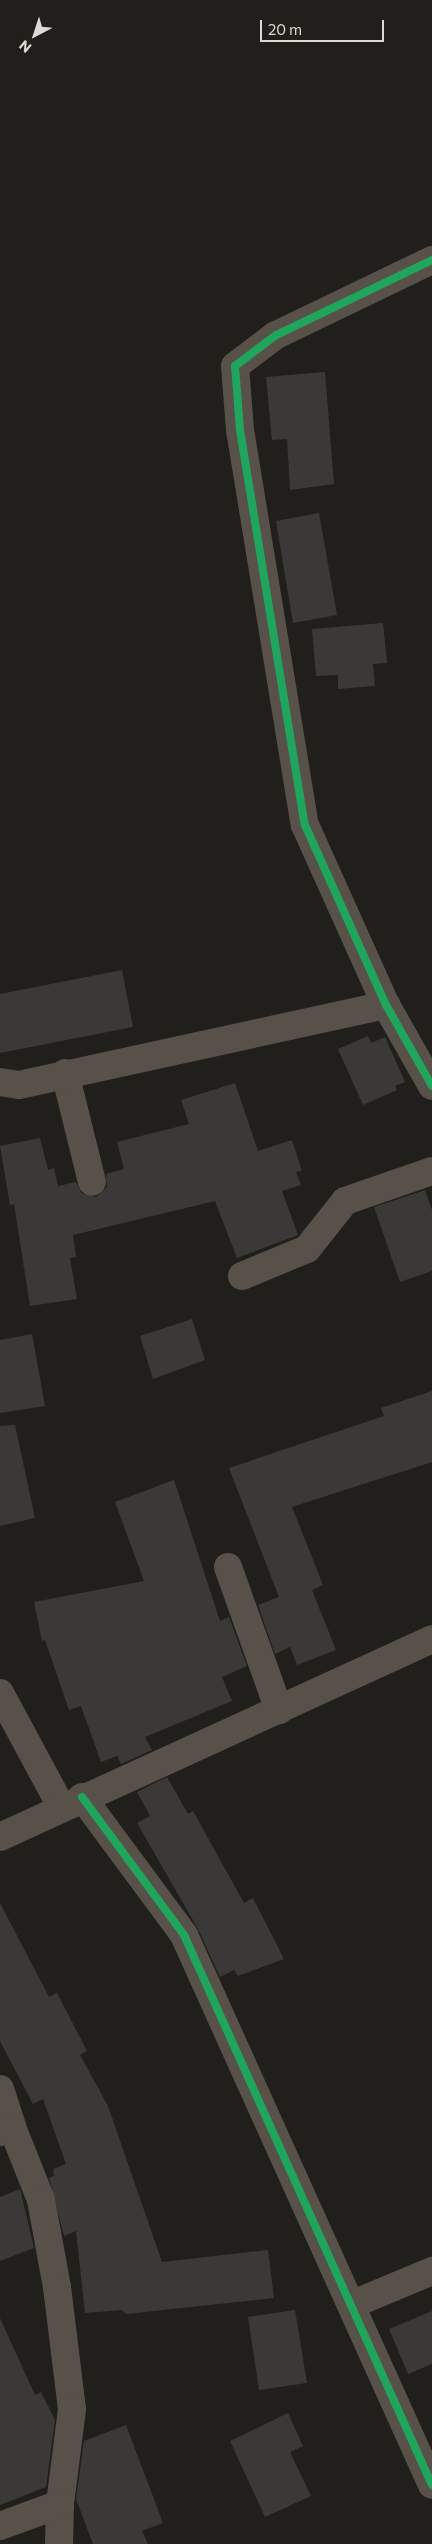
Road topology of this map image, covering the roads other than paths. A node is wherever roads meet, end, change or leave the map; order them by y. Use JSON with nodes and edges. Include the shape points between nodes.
{"nodes":[{"id":1,"x":432,"y":260,"type":"edge"},
{"id":2,"x":386,"y":1005,"type":"junction"},
{"id":3,"x":65,"y":1073,"type":"junction"},
{"id":4,"x":0,"y":1082,"type":"edge"},
{"id":5,"x":432,"y":1086,"type":"edge"},
{"id":6,"x":432,"y":1171,"type":"edge"},
{"id":7,"x":92,"y":1182,"type":"dead end"},
{"id":8,"x":242,"y":1276,"type":"dead end"},
{"id":9,"x":228,"y":1567,"type":"dead end"},
{"id":10,"x":432,"y":1639,"type":"edge"},
{"id":11,"x":0,"y":1693,"type":"edge"},
{"id":12,"x":279,"y":1710,"type":"junction"},
{"id":13,"x":70,"y":1798,"type":"junction"},
{"id":14,"x":0,"y":1837,"type":"edge"},
{"id":15,"x":0,"y":2089,"type":"edge"},
{"id":16,"x":6,"y":2130,"type":"edge"},
{"id":17,"x":432,"y":2271,"type":"edge"},
{"id":18,"x":353,"y":2304,"type":"junction"},
{"id":19,"x":431,"y":2481,"type":"edge"},
{"id":20,"x":60,"y":2504,"type":"junction"},
{"id":21,"x":0,"y":2526,"type":"edge"},
{"id":22,"x":60,"y":2544,"type":"edge"}],
"edges":[{"from":1,"to":2,"type":"street","via":[[276,335],[235,366],[240,430],[306,825]]},
{"from":2,"to":3,"type":"street"},
{"from":2,"to":5,"type":"street"},
{"from":3,"to":4,"type":"street","via":[[19,1084]]},
{"from":3,"to":7,"type":"street"},
{"from":6,"to":8,"type":"street","via":[[345,1201],[307,1249]]},
{"from":9,"to":12,"type":"street"},
{"from":10,"to":12,"type":"street"},
{"from":11,"to":13,"type":"street"},
{"from":12,"to":13,"type":"street"},
{"from":13,"to":14,"type":"street"},
{"from":13,"to":18,"type":"street","via":[[184,1935]]},
{"from":15,"to":16,"type":"street"},
{"from":16,"to":20,"type":"street","via":[[41,2200],[57,2287],[72,2409]]},
{"from":17,"to":18,"type":"street"},
{"from":18,"to":19,"type":"street"},
{"from":20,"to":21,"type":"street"},
{"from":20,"to":22,"type":"street"}]}
